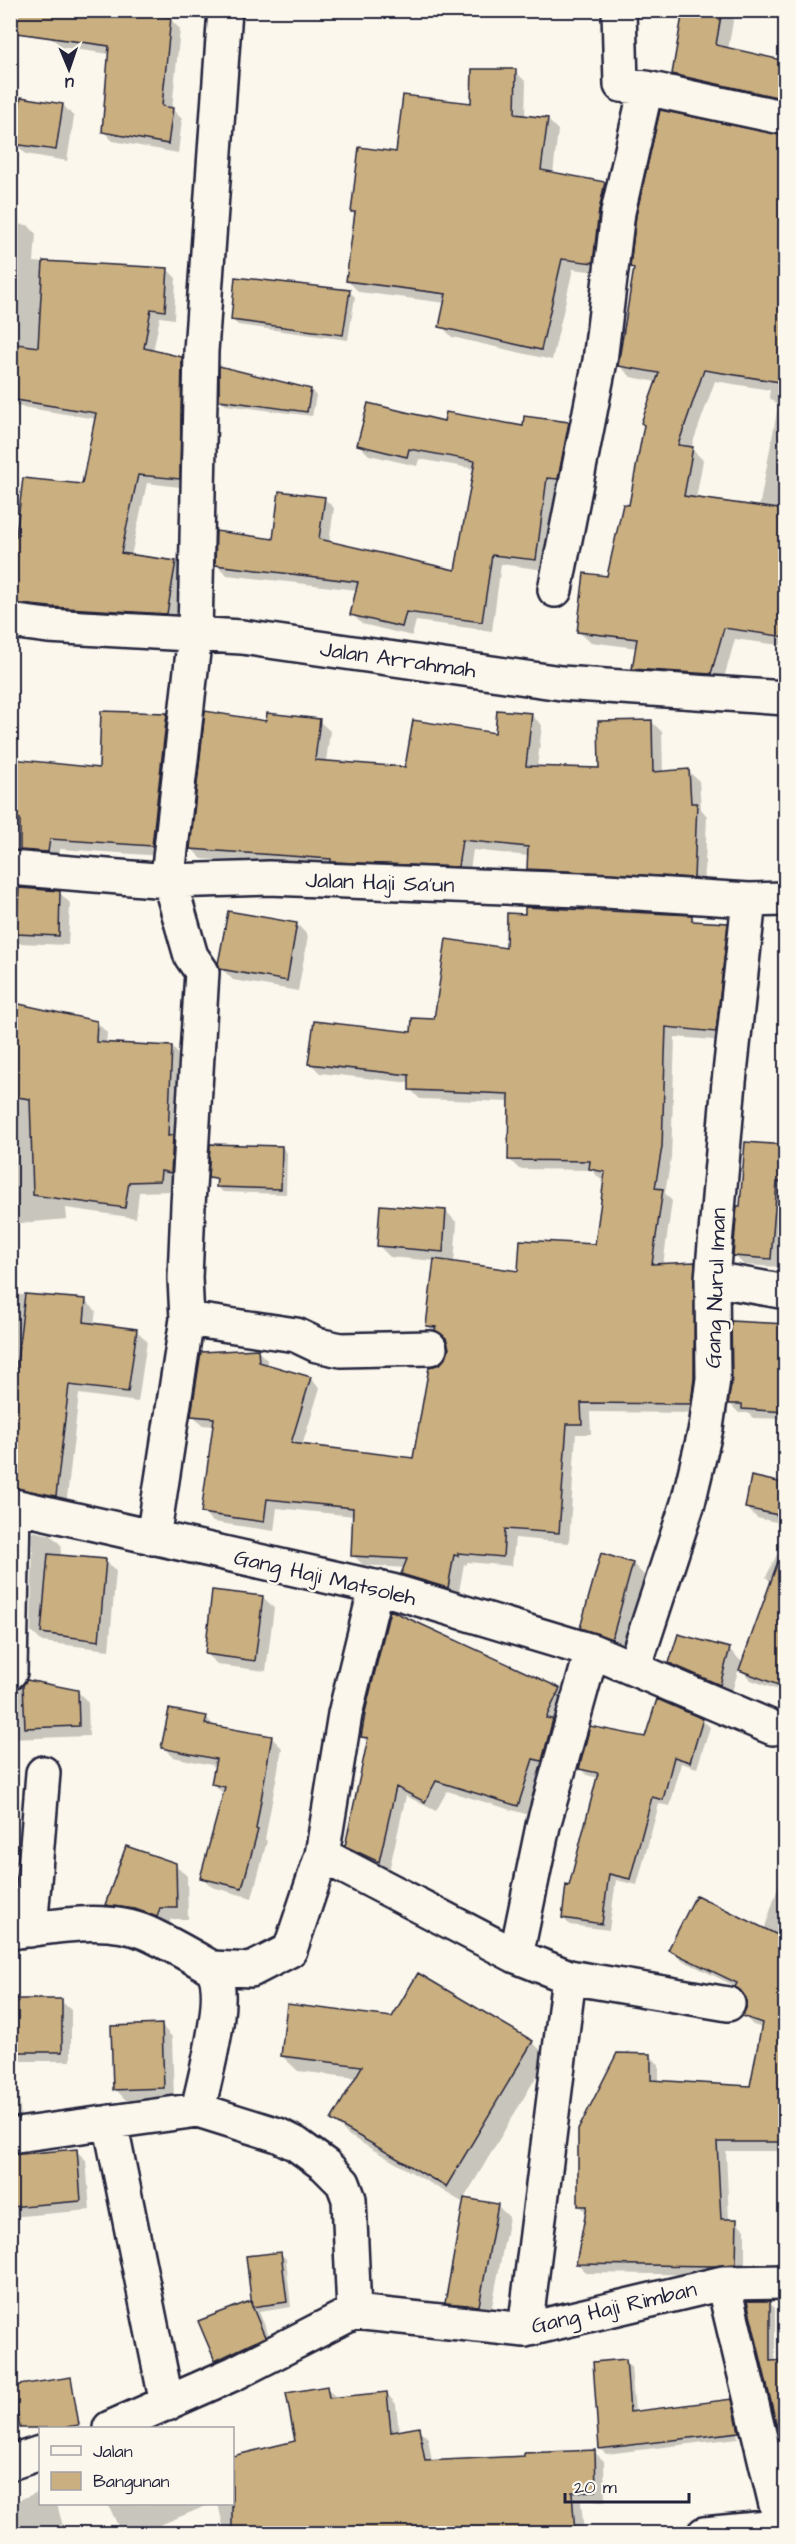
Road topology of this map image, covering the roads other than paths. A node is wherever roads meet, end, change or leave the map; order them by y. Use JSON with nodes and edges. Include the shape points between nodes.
{"nodes":[{"id":1,"x":225,"y":10,"type":"edge"},
{"id":2,"x":619,"y":10,"type":"edge"},
{"id":3,"x":646,"y":88,"type":"junction"},
{"id":4,"x":786,"y":118,"type":"edge"},
{"id":5,"x":555,"y":590,"type":"dead end"},
{"id":6,"x":10,"y":621,"type":"edge"},
{"id":7,"x":195,"y":634,"type":"junction"},
{"id":8,"x":786,"y":698,"type":"edge"},
{"id":9,"x":10,"y":868,"type":"edge"},
{"id":10,"x":168,"y":881,"type":"junction"},
{"id":11,"x":786,"y":899,"type":"edge"},
{"id":12,"x":749,"y":900,"type":"junction"},
{"id":13,"x":712,"y":1280,"type":"junction"},
{"id":14,"x":786,"y":1292,"type":"edge"},
{"id":15,"x":187,"y":1319,"type":"junction"},
{"id":16,"x":430,"y":1348,"type":"dead end"},
{"id":17,"x":12,"y":1505,"type":"edge"},
{"id":18,"x":153,"y":1538,"type":"junction"},
{"id":19,"x":376,"y":1587,"type":"junction"},
{"id":20,"x":592,"y":1651,"type":"junction"},
{"id":21,"x":634,"y":1668,"type":"junction"},
{"id":22,"x":10,"y":1672,"type":"edge"},
{"id":23,"x":773,"y":1728,"type":"dead end"},
{"id":24,"x":43,"y":1773,"type":"dead end"},
{"id":25,"x":322,"y":1855,"type":"junction"},
{"id":26,"x":20,"y":1931,"type":"edge"},
{"id":27,"x":516,"y":1956,"type":"junction"},
{"id":28,"x":212,"y":1968,"type":"junction"},
{"id":29,"x":569,"y":1977,"type":"junction"},
{"id":30,"x":728,"y":2004,"type":"dead end"},
{"id":31,"x":198,"y":2110,"type":"junction"},
{"id":32,"x":110,"y":2122,"type":"junction"},
{"id":33,"x":10,"y":2136,"type":"edge"},
{"id":34,"x":786,"y":2260,"type":"edge"},
{"id":35,"x":786,"y":2282,"type":"edge"},
{"id":36,"x":723,"y":2283,"type":"junction"},
{"id":37,"x":354,"y":2312,"type":"junction"},
{"id":38,"x":525,"y":2330,"type":"junction"},
{"id":39,"x":166,"y":2404,"type":"junction"},
{"id":40,"x":113,"y":2427,"type":"edge"},
{"id":41,"x":39,"y":2453,"type":"edge"},
{"id":42,"x":10,"y":2463,"type":"edge"},
{"id":43,"x":783,"y":2528,"type":"edge"},
{"id":44,"x":704,"y":2534,"type":"edge"}],
"edges":[{"from":1,"to":7,"type":"street","via":[[201,351]]},
{"from":2,"to":3,"type":"street","via":[[621,85]]},
{"from":3,"to":4,"type":"street"},
{"from":3,"to":5,"type":"street","via":[[618,212],[600,361]]},
{"from":6,"to":7,"type":"street","name":"Jalan Arrahmah"},
{"from":7,"to":8,"type":"street","name":"Jalan Arrahmah","via":[[242,637],[561,683]]},
{"from":7,"to":10,"type":"street"},
{"from":9,"to":10,"type":"street","name":"Jalan Haji Sa'un"},
{"from":10,"to":12,"type":"street","name":"Jalan Haji Sa'un","via":[[269,878]]},
{"from":10,"to":15,"type":"street","via":[[191,956],[202,972],[185,1268]]},
{"from":11,"to":12,"type":"street","name":"Jalan Haji Sa'un"},
{"from":12,"to":13,"type":"street","name":"Gang Nurul Iman"},
{"from":13,"to":14,"type":"street"},
{"from":13,"to":21,"type":"street","name":"Gang Nurul Iman","via":[[713,1379],[706,1428],[685,1514]]},
{"from":15,"to":16,"type":"street","via":[[296,1335],[341,1350]]},
{"from":15,"to":18,"type":"street"},
{"from":17,"to":18,"type":"street","name":"Gang Haji Matsoleh"},
{"from":17,"to":22,"type":"street"},
{"from":18,"to":19,"type":"street","name":"Gang Haji Matsoleh"},
{"from":19,"to":20,"type":"street","name":"Gang Haji Matsoleh"},
{"from":19,"to":25,"type":"street","via":[[345,1714]]},
{"from":20,"to":21,"type":"street","name":"Gang Haji Matsoleh"},
{"from":20,"to":27,"type":"street","via":[[543,1826]]},
{"from":21,"to":23,"type":"street","name":"Gang Haji Matsoleh"},
{"from":24,"to":26,"type":"street"},
{"from":25,"to":27,"type":"street"},
{"from":25,"to":28,"type":"street","via":[[290,1950],[251,1970]]},
{"from":26,"to":28,"type":"street","via":[[89,1924],[123,1926],[146,1933]]},
{"from":27,"to":29,"type":"street"},
{"from":28,"to":31,"type":"street","via":[[216,1974],[218,2010]]},
{"from":29,"to":30,"type":"street"},
{"from":29,"to":38,"type":"street"},
{"from":31,"to":32,"type":"street"},
{"from":31,"to":37,"type":"street","via":[[296,2144],[343,2183],[350,2199]]},
{"from":32,"to":33,"type":"street"},
{"from":32,"to":39,"type":"street"},
{"from":34,"to":36,"type":"street"},
{"from":35,"to":36,"type":"street","name":"Gang Haji Rimban"},
{"from":36,"to":38,"type":"street","name":"Gang Haji Rimban"},
{"from":36,"to":43,"type":"street"},
{"from":37,"to":38,"type":"street","name":"Gang Haji Rimban"},
{"from":37,"to":39,"type":"street"},
{"from":39,"to":40,"type":"street"},
{"from":41,"to":42,"type":"street"},
{"from":43,"to":44,"type":"street"}]}
